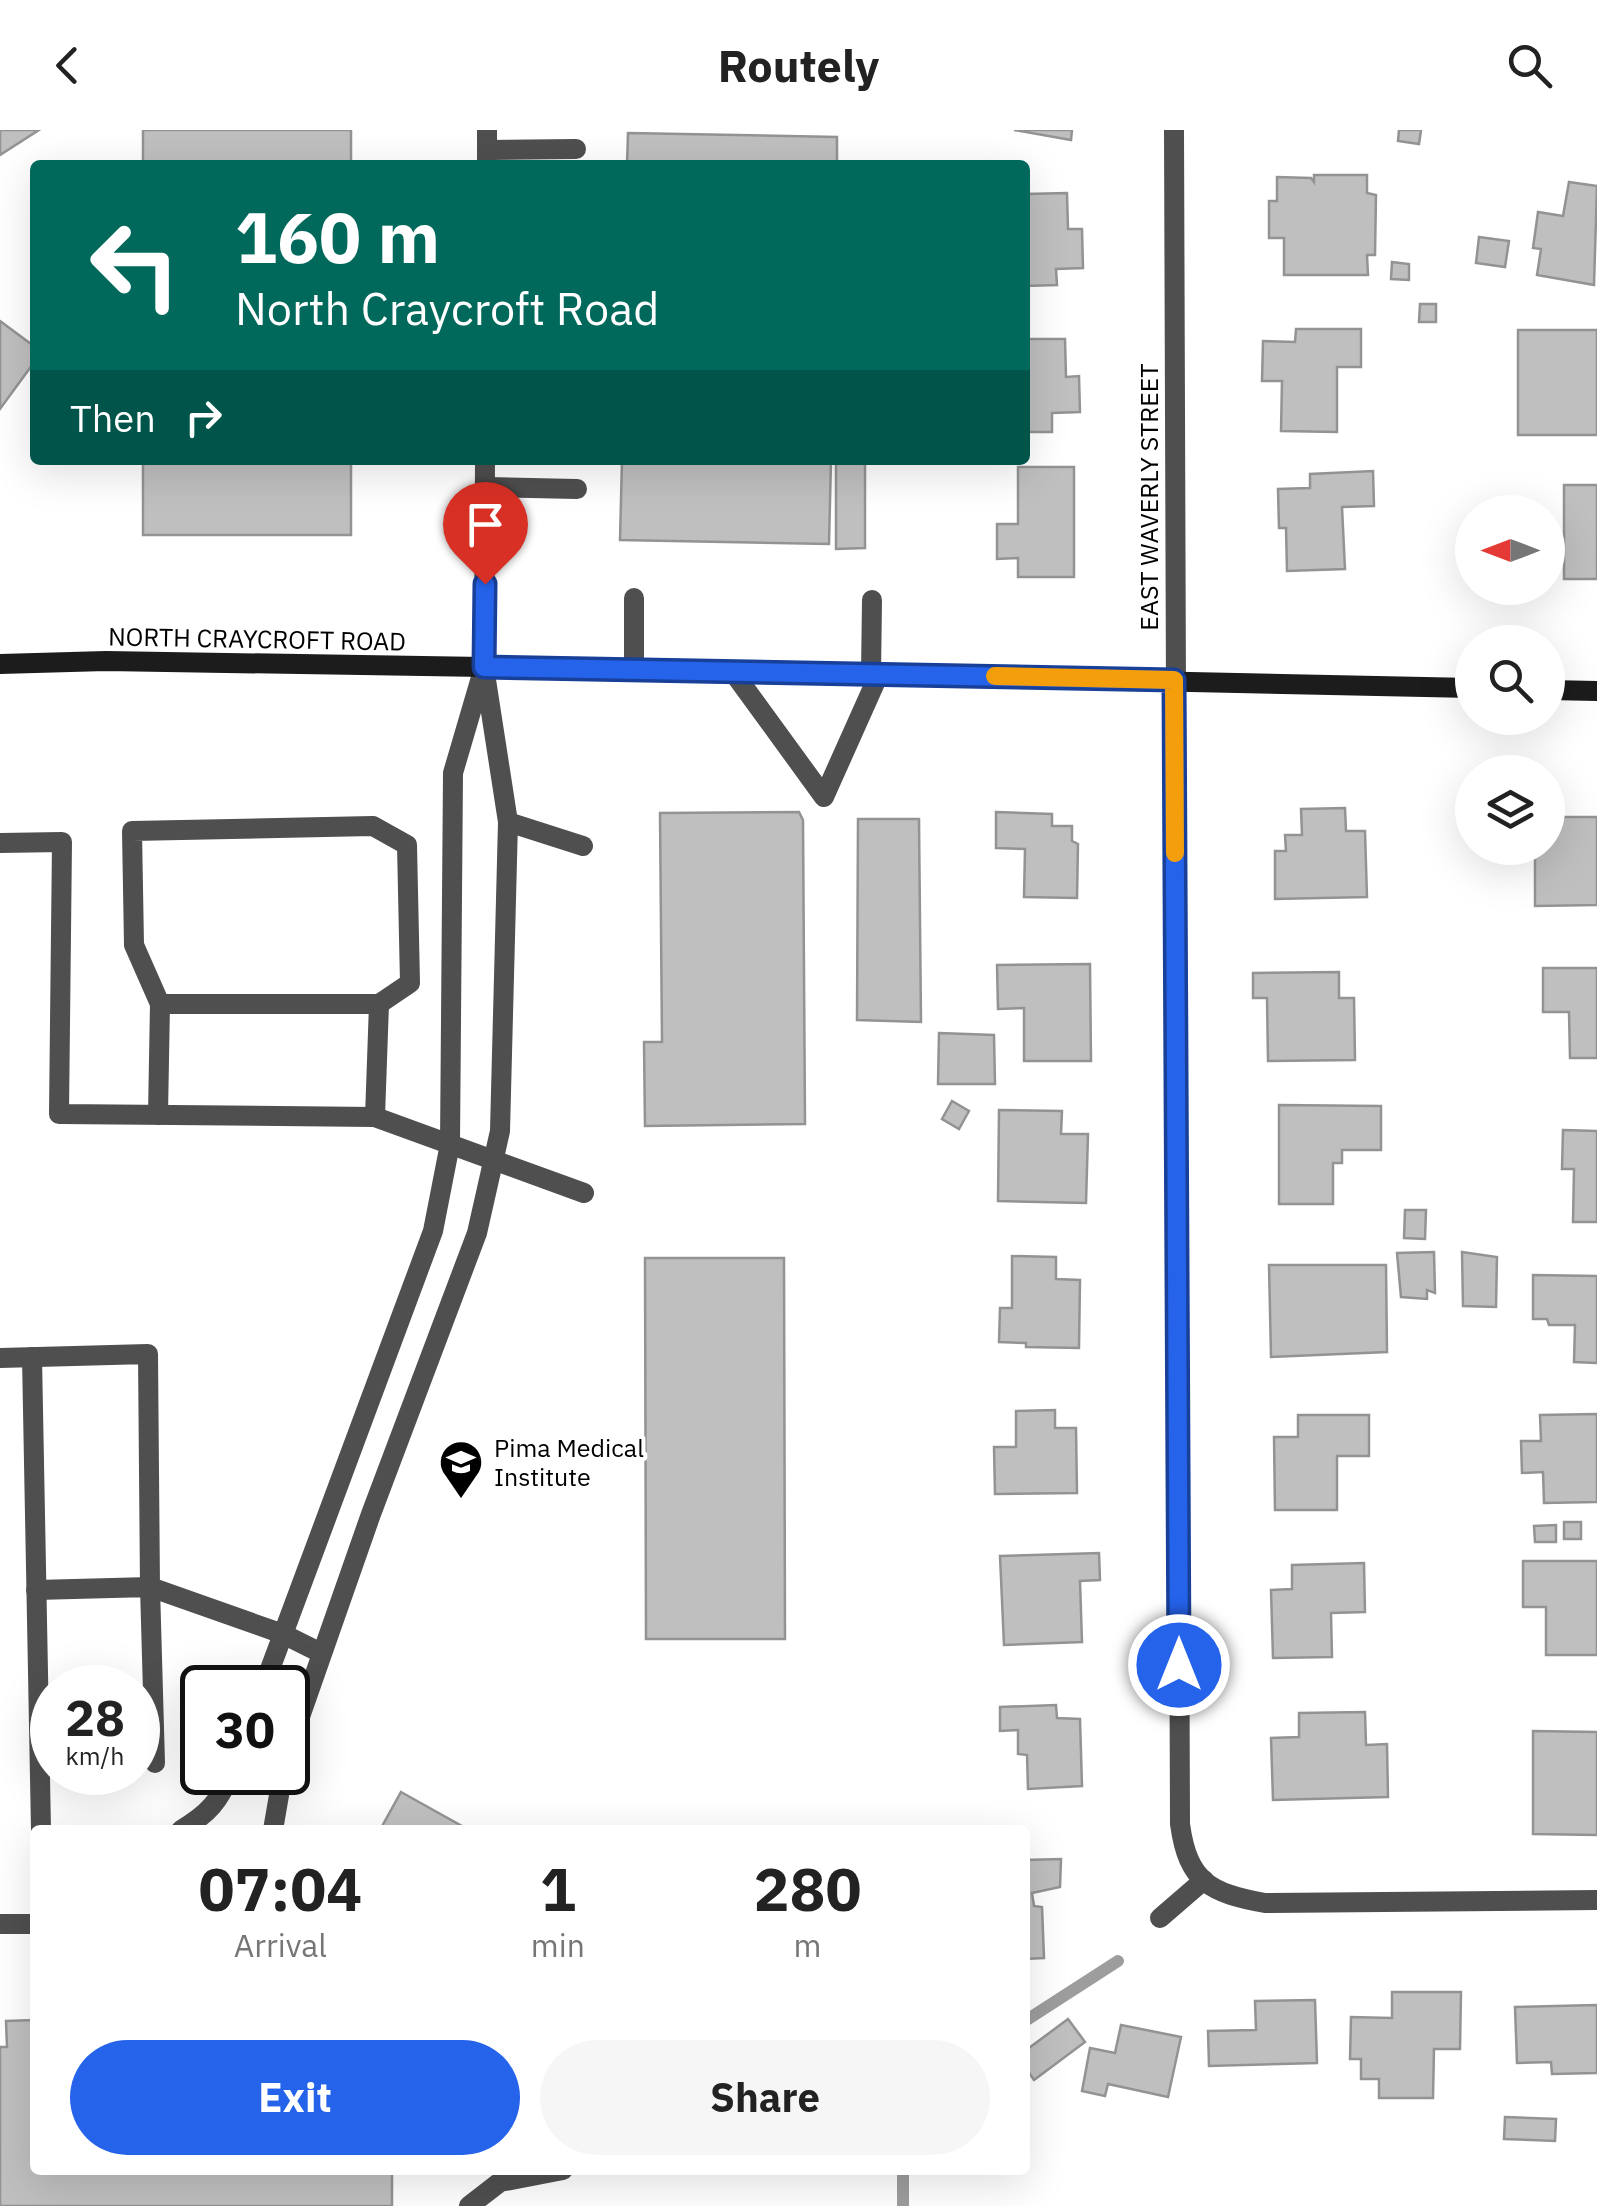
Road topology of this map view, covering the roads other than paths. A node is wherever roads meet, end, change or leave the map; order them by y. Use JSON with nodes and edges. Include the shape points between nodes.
{"nodes":[{"id":1,"x":1174,"y":130,"type":"edge"},
{"id":2,"x":487,"y":148,"type":"edge"},
{"id":3,"x":576,"y":149,"type":"dead end"},
{"id":4,"x":485,"y":465,"type":"edge"},
{"id":5,"x":485,"y":487,"type":"junction"},
{"id":6,"x":577,"y":489,"type":"dead end"},
{"id":7,"x":634,"y":598,"type":"dead end"},
{"id":8,"x":872,"y":600,"type":"dead end"},
{"id":9,"x":0,"y":664,"type":"edge"},
{"id":10,"x":484,"y":667,"type":"junction"},
{"id":11,"x":634,"y":670,"type":"junction"},
{"id":12,"x":734,"y":672,"type":"junction"},
{"id":13,"x":875,"y":674,"type":"junction"},
{"id":14,"x":1174,"y":680,"type":"junction"},
{"id":15,"x":1455,"y":688,"type":"edge"},
{"id":16,"x":1565,"y":690,"type":"edge"},
{"id":17,"x":1597,"y":691,"type":"edge"},
{"id":18,"x":508,"y":822,"type":"junction"},
{"id":19,"x":0,"y":843,"type":"edge"},
{"id":20,"x":583,"y":846,"type":"dead end"},
{"id":21,"x":160,"y":1004,"type":"junction"},
{"id":22,"x":378,"y":1004,"type":"junction"},
{"id":23,"x":158,"y":1115,"type":"junction"},
{"id":24,"x":374,"y":1117,"type":"junction"},
{"id":25,"x":450,"y":1144,"type":"junction"},
{"id":26,"x":494,"y":1158,"type":"junction"},
{"id":27,"x":584,"y":1193,"type":"dead end"},
{"id":28,"x":0,"y":1358,"type":"edge"},
{"id":29,"x":32,"y":1358,"type":"junction"},
{"id":30,"x":150,"y":1587,"type":"junction"},
{"id":31,"x":36,"y":1590,"type":"junction"},
{"id":32,"x":283,"y":1634,"type":"junction"},
{"id":33,"x":321,"y":1653,"type":"junction"},
{"id":34,"x":152,"y":1665,"type":"edge"},
{"id":35,"x":272,"y":1665,"type":"edge"},
{"id":36,"x":310,"y":1686,"type":"edge"},
{"id":37,"x":222,"y":1795,"type":"edge"},
{"id":38,"x":279,"y":1795,"type":"edge"},
{"id":39,"x":41,"y":1825,"type":"edge"},
{"id":40,"x":191,"y":1825,"type":"edge"},
{"id":41,"x":275,"y":1825,"type":"edge"},
{"id":42,"x":1204,"y":1880,"type":"junction"},
{"id":43,"x":1597,"y":1900,"type":"edge"},
{"id":44,"x":1160,"y":1918,"type":"dead end"},
{"id":45,"x":0,"y":1924,"type":"edge"},
{"id":46,"x":30,"y":1924,"type":"edge"},
{"id":47,"x":537,"y":2175,"type":"edge"},
{"id":48,"x":469,"y":2206,"type":"edge"}],
"edges":[{"from":1,"to":14,"type":"street","name":"EAST WAVERLY STREET"},
{"from":2,"to":3,"type":"street"},
{"from":4,"to":5,"type":"street"},
{"from":5,"to":6,"type":"street"},
{"from":5,"to":10,"type":"street"},
{"from":7,"to":11,"type":"street"},
{"from":8,"to":13,"type":"street"},
{"from":9,"to":10,"type":"main road","name":"NORTH CRAYCROFT ROAD"},
{"from":10,"to":11,"type":"main road","name":"NORTH CRAYCROFT ROAD"},
{"from":10,"to":18,"type":"street"},
{"from":10,"to":25,"type":"street","via":[[453,773]]},
{"from":11,"to":12,"type":"main road","name":"NORTH CRAYCROFT ROAD"},
{"from":12,"to":13,"type":"main road","name":"NORTH CRAYCROFT ROAD"},
{"from":12,"to":13,"type":"street","via":[[824,797]]},
{"from":13,"to":14,"type":"main road","name":"NORTH CRAYCROFT ROAD"},
{"from":14,"to":15,"type":"main road","name":"NORTH CRAYCROFT ROAD"},
{"from":14,"to":42,"type":"street","name":"EAST WAVERLY STREET","via":[[1180,1824],[1184,1851]]},
{"from":16,"to":17,"type":"main road"},
{"from":18,"to":20,"type":"street"},
{"from":18,"to":26,"type":"street"},
{"from":19,"to":23,"type":"street","via":[[62,842],[59,1114]]},
{"from":21,"to":22,"type":"street"},
{"from":21,"to":22,"type":"street","via":[[134,945],[132,831],[373,826],[407,845],[410,983]]},
{"from":21,"to":23,"type":"street"},
{"from":22,"to":24,"type":"street"},
{"from":23,"to":24,"type":"street"},
{"from":24,"to":25,"type":"street"},
{"from":25,"to":26,"type":"street"},
{"from":25,"to":32,"type":"street","via":[[432,1231]]},
{"from":26,"to":27,"type":"street"},
{"from":26,"to":33,"type":"street","via":[[477,1233]]},
{"from":28,"to":29,"type":"street"},
{"from":29,"to":30,"type":"street","via":[[148,1354]]},
{"from":29,"to":31,"type":"street"},
{"from":30,"to":31,"type":"street"},
{"from":30,"to":32,"type":"street"},
{"from":30,"to":34,"type":"street"},
{"from":31,"to":39,"type":"street"},
{"from":32,"to":33,"type":"street"},
{"from":32,"to":35,"type":"street"},
{"from":33,"to":36,"type":"street"},
{"from":37,"to":40,"type":"street"},
{"from":38,"to":41,"type":"street"},
{"from":42,"to":43,"type":"street","via":[[1226,1896],[1266,1903]]},
{"from":42,"to":44,"type":"street"},
{"from":45,"to":46,"type":"street"},
{"from":47,"to":48,"type":"street","via":[[500,2182]]}]}
